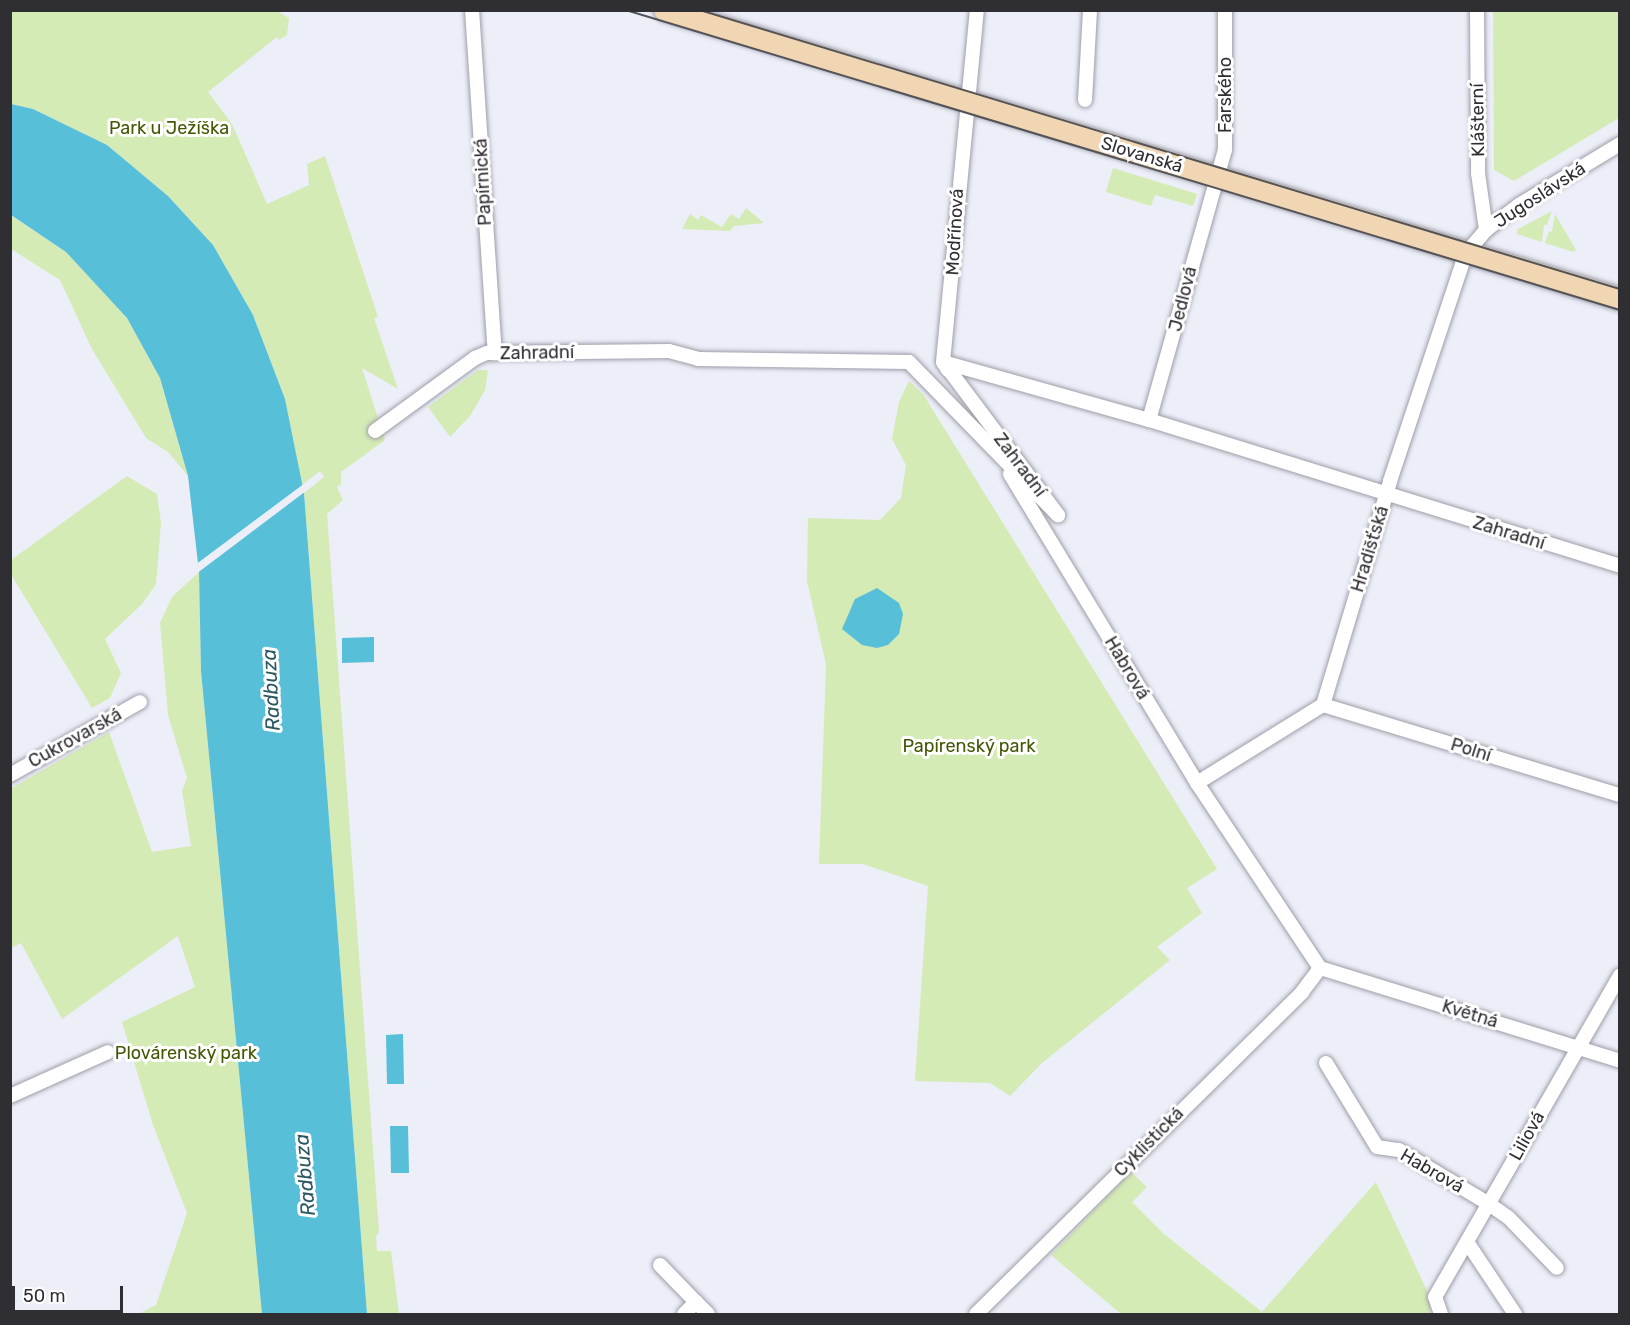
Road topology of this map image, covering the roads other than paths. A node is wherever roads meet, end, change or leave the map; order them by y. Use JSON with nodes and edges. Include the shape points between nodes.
{"nodes":[{"id":1,"x":472,"y":10,"type":"edge"},
{"id":2,"x":976,"y":10,"type":"edge"},
{"id":3,"x":1090,"y":10,"type":"edge"},
{"id":4,"x":1225,"y":10,"type":"edge"},
{"id":5,"x":1477,"y":10,"type":"edge"},
{"id":6,"x":673,"y":12,"type":"edge"},
{"id":7,"x":1085,"y":100,"type":"dead end"},
{"id":8,"x":968,"y":102,"type":"junction"},
{"id":9,"x":1620,"y":144,"type":"edge"},
{"id":10,"x":1217,"y":177,"type":"junction"},
{"id":11,"x":1486,"y":230,"type":"junction"},
{"id":12,"x":1466,"y":253,"type":"junction"},
{"id":13,"x":1620,"y":299,"type":"edge"},
{"id":14,"x":495,"y":353,"type":"junction"},
{"id":15,"x":943,"y":362,"type":"junction"},
{"id":16,"x":1149,"y":420,"type":"junction"},
{"id":17,"x":375,"y":431,"type":"dead end"},
{"id":18,"x":1386,"y":495,"type":"junction"},
{"id":19,"x":1620,"y":566,"type":"edge"},
{"id":20,"x":140,"y":702,"type":"dead end"},
{"id":21,"x":1323,"y":705,"type":"junction"},
{"id":22,"x":10,"y":775,"type":"edge"},
{"id":23,"x":1197,"y":783,"type":"junction"},
{"id":24,"x":1620,"y":795,"type":"edge"},
{"id":25,"x":1320,"y":968,"type":"junction"},
{"id":26,"x":1620,"y":975,"type":"edge"},
{"id":27,"x":1577,"y":1047,"type":"junction"},
{"id":28,"x":108,"y":1052,"type":"dead end"},
{"id":29,"x":1620,"y":1061,"type":"edge"},
{"id":30,"x":1326,"y":1063,"type":"dead end"},
{"id":31,"x":10,"y":1096,"type":"edge"},
{"id":32,"x":1489,"y":1204,"type":"junction"},
{"id":33,"x":1467,"y":1242,"type":"junction"},
{"id":34,"x":660,"y":1265,"type":"dead end"},
{"id":35,"x":1557,"y":1268,"type":"dead end"},
{"id":36,"x":696,"y":1302,"type":"junction"},
{"id":37,"x":684,"y":1314,"type":"edge"},
{"id":38,"x":708,"y":1314,"type":"edge"},
{"id":39,"x":976,"y":1314,"type":"edge"},
{"id":40,"x":1441,"y":1314,"type":"edge"},
{"id":41,"x":1515,"y":1314,"type":"edge"}],
"edges":[{"from":1,"to":14,"type":"street","name":"Papírnická"},
{"from":2,"to":8,"type":"street","name":"Modřínová"},
{"from":3,"to":7,"type":"street"},
{"from":4,"to":10,"type":"street","name":"Farského","via":[[1225,150]]},
{"from":5,"to":11,"type":"street","name":"Klášterní","via":[[1478,173]]},
{"from":6,"to":8,"type":"main road","name":"Slovanská"},
{"from":8,"to":10,"type":"main road","name":"Slovanská"},
{"from":8,"to":15,"type":"street","name":"Modřínová"},
{"from":9,"to":11,"type":"street","name":"Jugoslávská","via":[[1519,205]]},
{"from":10,"to":12,"type":"main road","name":"Slovanská"},
{"from":10,"to":16,"type":"street","name":"Jedlová"},
{"from":11,"to":12,"type":"street","name":"Jugoslávská"},
{"from":12,"to":13,"type":"main road","name":"Slovanská"},
{"from":12,"to":18,"type":"street","name":"Hradišťská"},
{"from":14,"to":15,"type":"street","name":"Zahradní","via":[[669,351],[698,359],[909,362],[1058,514]]},
{"from":14,"to":17,"type":"street","name":"Zahradní","via":[[476,358]]},
{"from":15,"to":16,"type":"street","name":"Zahradní"},
{"from":15,"to":23,"type":"street","name":"Habrová"},
{"from":16,"to":18,"type":"street","name":"Zahradní"},
{"from":18,"to":19,"type":"street","name":"Zahradní"},
{"from":18,"to":21,"type":"street","name":"Hradišťská"},
{"from":20,"to":22,"type":"street","name":"Cukrovarská"},
{"from":21,"to":23,"type":"street"},
{"from":21,"to":24,"type":"street","name":"Polní"},
{"from":23,"to":25,"type":"street","name":"Habrová"},
{"from":25,"to":27,"type":"street","name":"Květná"},
{"from":25,"to":39,"type":"street","name":"Cyklistická","via":[[1302,992]]},
{"from":26,"to":27,"type":"street","name":"Liliová"},
{"from":27,"to":29,"type":"street","name":"Květná"},
{"from":27,"to":32,"type":"street","name":"Liliová"},
{"from":28,"to":31,"type":"street"},
{"from":30,"to":32,"type":"street","name":"Habrová","via":[[1377,1147],[1399,1150]]},
{"from":32,"to":33,"type":"street","name":"Liliová"},
{"from":32,"to":35,"type":"street","name":"Habrová","via":[[1509,1218]]},
{"from":33,"to":40,"type":"street","name":"Liliová","via":[[1435,1297]]},
{"from":33,"to":41,"type":"street"},
{"from":34,"to":36,"type":"street"},
{"from":36,"to":37,"type":"street"},
{"from":36,"to":38,"type":"street"}]}
